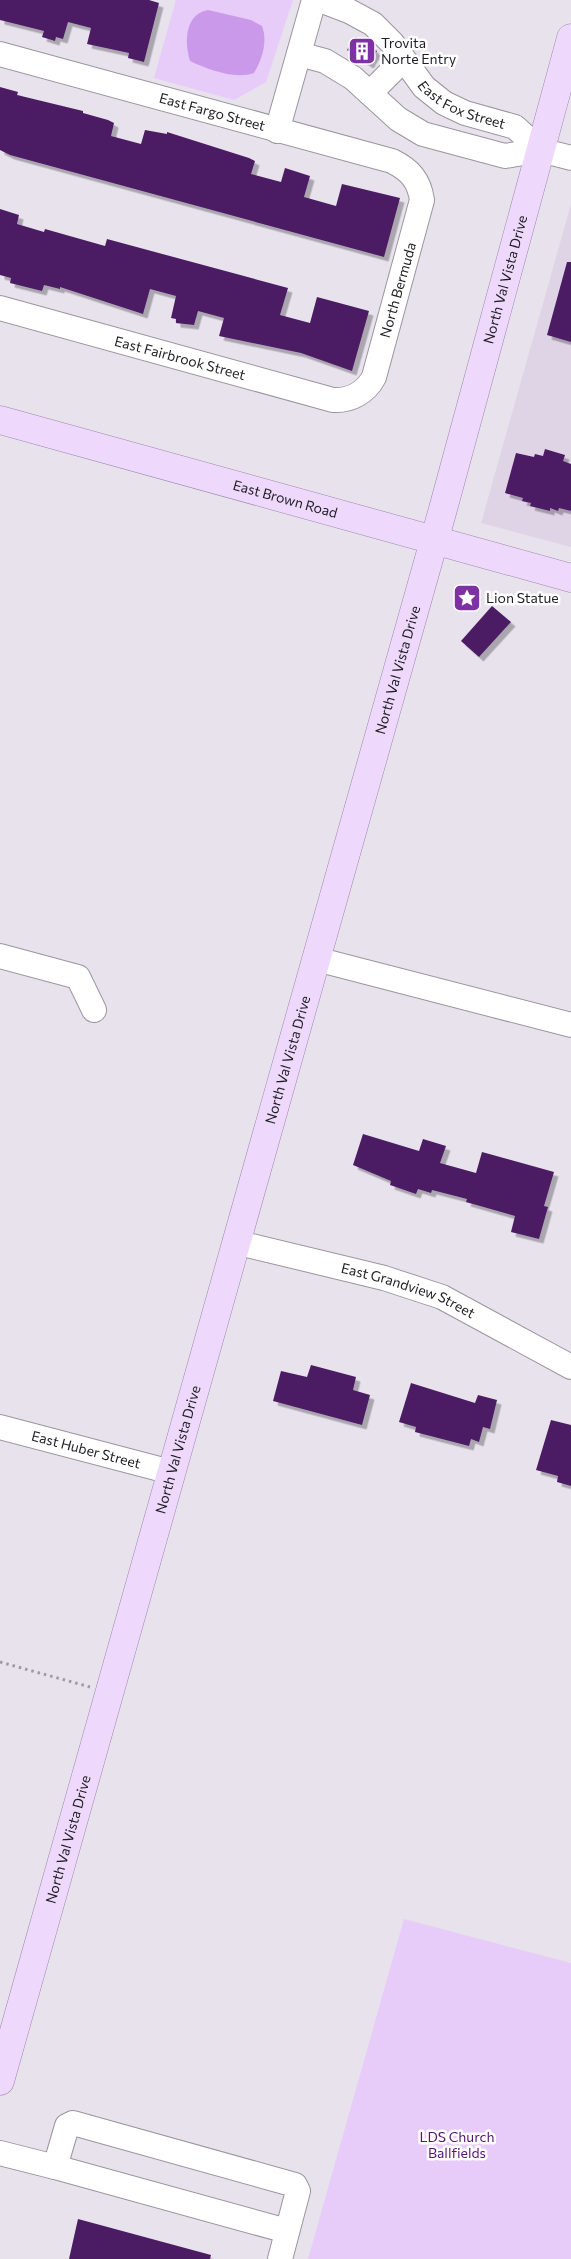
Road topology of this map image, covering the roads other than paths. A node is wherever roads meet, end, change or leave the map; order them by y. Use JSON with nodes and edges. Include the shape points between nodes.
{"nodes":[{"id":1,"x":314,"y":0,"type":"edge"},
{"id":2,"x":320,"y":0,"type":"edge"},
{"id":3,"x":571,"y":38,"type":"edge"},
{"id":4,"x":0,"y":54,"type":"edge"},
{"id":5,"x":298,"y":54,"type":"junction"},
{"id":6,"x":403,"y":60,"type":"junction"},
{"id":7,"x":370,"y":93,"type":"junction"},
{"id":8,"x":277,"y":131,"type":"junction"},
{"id":9,"x":540,"y":150,"type":"junction"},
{"id":10,"x":571,"y":158,"type":"edge"},
{"id":11,"x":417,"y":181,"type":"joint"},
{"id":12,"x":0,"y":308,"type":"edge"},
{"id":13,"x":359,"y":394,"type":"joint"},
{"id":14,"x":0,"y":420,"type":"edge"},
{"id":15,"x":434,"y":541,"type":"junction"},
{"id":16,"x":571,"y":578,"type":"edge"},
{"id":17,"x":0,"y":956,"type":"edge"},
{"id":18,"x":316,"y":959,"type":"junction"},
{"id":19,"x":94,"y":1010,"type":"dead end"},
{"id":20,"x":571,"y":1025,"type":"edge"},
{"id":21,"x":235,"y":1242,"type":"junction"},
{"id":22,"x":571,"y":1367,"type":"edge"},
{"id":23,"x":0,"y":1427,"type":"edge"},
{"id":24,"x":171,"y":1472,"type":"junction"},
{"id":25,"x":0,"y":2081,"type":"edge"},
{"id":26,"x":0,"y":2153,"type":"edge"},
{"id":27,"x":55,"y":2167,"type":"junction"},
{"id":28,"x":287,"y":2231,"type":"junction"},
{"id":29,"x":280,"y":2259,"type":"edge"}],
"edges":[{"from":1,"to":5,"type":"street"},
{"from":2,"to":6,"type":"street","name":"East Fox Street","via":[[350,10],[374,24]]},
{"from":3,"to":9,"type":"main road","name":"North Val Vista Drive"},
{"from":4,"to":8,"type":"street","name":"East Fargo Street"},
{"from":5,"to":7,"type":"street","name":"East Fox Street","via":[[336,67]]},
{"from":5,"to":8,"type":"street"},
{"from":6,"to":7,"type":"street"},
{"from":6,"to":9,"type":"street","name":"East Fox Street","via":[[424,87],[444,103],[465,113],[515,127]]},
{"from":7,"to":9,"type":"street","name":"East Fox Street","via":[[398,119],[423,134],[505,156]]},
{"from":8,"to":11,"type":"street","name":"East Fargo Street","via":[[392,161]]},
{"from":9,"to":10,"type":"street","name":"East Fox Street"},
{"from":9,"to":15,"type":"main road","name":"North Val Vista Drive"},
{"from":11,"to":13,"type":"street","name":"North Bermuda","via":[[422,200],[416,227],[374,377]]},
{"from":12,"to":13,"type":"street","name":"East Fairbrook Street","via":[[333,400],[341,401]]},
{"from":14,"to":15,"type":"main road","name":"East Brown Road"},
{"from":15,"to":16,"type":"main road","name":"East Brown Road"},
{"from":15,"to":18,"type":"main road","name":"North Val Vista Drive"},
{"from":17,"to":19,"type":"street","via":[[78,978]]},
{"from":18,"to":20,"type":"street"},
{"from":18,"to":21,"type":"main road","name":"North Val Vista Drive"},
{"from":21,"to":22,"type":"street","name":"East Grandview Street","via":[[384,1278],[442,1297]]},
{"from":21,"to":24,"type":"main road","name":"North Val Vista Drive"},
{"from":23,"to":24,"type":"street","name":"East Huber Street"},
{"from":24,"to":25,"type":"main road","name":"North Val Vista Drive"},
{"from":26,"to":27,"type":"street"},
{"from":27,"to":28,"type":"street"},
{"from":27,"to":28,"type":"street","via":[[67,2126],[82,2126],[295,2185],[298,2191]]},
{"from":28,"to":29,"type":"street"}]}
